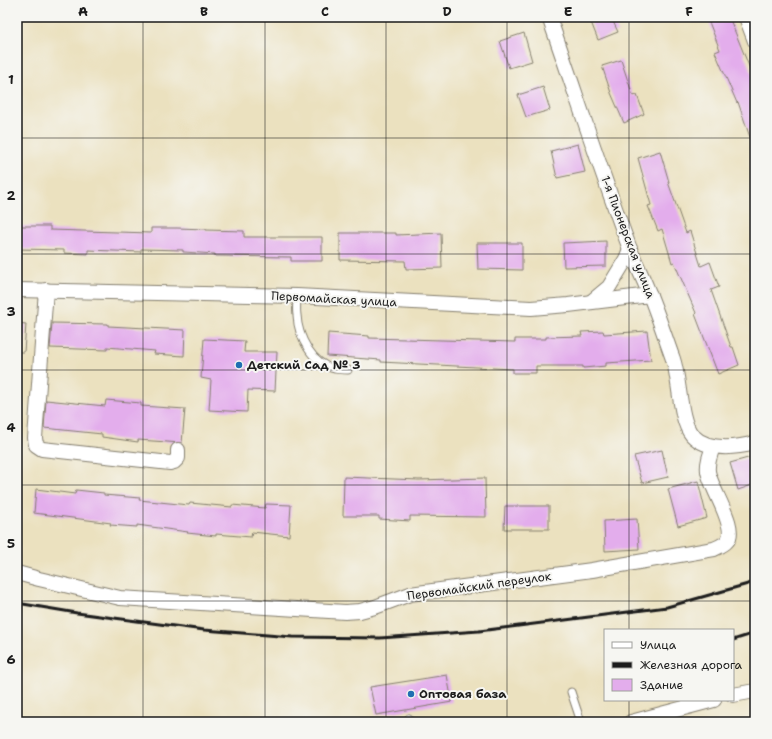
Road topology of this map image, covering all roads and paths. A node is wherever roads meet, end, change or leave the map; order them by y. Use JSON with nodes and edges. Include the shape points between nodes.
{"nodes":[{"id":1,"x":549,"y":17,"type":"edge"},
{"id":2,"x":746,"y":17,"type":"edge"},
{"id":3,"x":755,"y":41,"type":"edge"},
{"id":4,"x":630,"y":249,"type":"junction"},
{"id":5,"x":17,"y":290,"type":"edge"},
{"id":6,"x":46,"y":290,"type":"junction"},
{"id":7,"x":650,"y":295,"type":"junction"},
{"id":8,"x":297,"y":296,"type":"junction"},
{"id":9,"x":591,"y":302,"type":"junction"},
{"id":10,"x":348,"y":370,"type":"dead end"},
{"id":11,"x":755,"y":443,"type":"edge"},
{"id":12,"x":713,"y":447,"type":"junction"},
{"id":13,"x":178,"y":450,"type":"dead end"},
{"id":14,"x":17,"y":572,"type":"edge"},
{"id":15,"x":755,"y":691,"type":"edge"},
{"id":16,"x":572,"y":692,"type":"dead end"},
{"id":17,"x":734,"y":695,"type":"edge"},
{"id":18,"x":710,"y":701,"type":"edge"},
{"id":19,"x":581,"y":722,"type":"edge"},
{"id":20,"x":630,"y":722,"type":"edge"}],
"edges":[{"from":1,"to":4,"type":"street","name":"1-я Пионерская улица"},
{"from":2,"to":3,"type":"street"},
{"from":4,"to":7,"type":"street","name":"1-я Пионерская улица"},
{"from":4,"to":9,"type":"street","via":[[609,287]]},
{"from":5,"to":6,"type":"street","name":"Первомайская улица"},
{"from":6,"to":8,"type":"street","name":"Первомайская улица"},
{"from":6,"to":13,"type":"street","via":[[36,445],[42,449],[170,463],[178,458]]},
{"from":7,"to":9,"type":"street","name":"Первомайская улица"},
{"from":7,"to":12,"type":"street","name":"1-я Пионерская улица","via":[[674,361],[688,427],[695,437]]},
{"from":8,"to":9,"type":"street","name":"Первомайская улица","via":[[531,308]]},
{"from":8,"to":10,"type":"lane","via":[[297,316],[301,335],[310,352],[322,363],[335,369]]},
{"from":11,"to":12,"type":"street"},
{"from":12,"to":14,"type":"street","name":"Первомайский переулок","via":[[707,466],[708,473],[724,509],[730,535],[728,541],[721,546],[706,550],[592,570],[410,594],[375,607],[345,612],[120,598]]},
{"from":15,"to":17,"type":"street"},
{"from":16,"to":19,"type":"lane"},
{"from":18,"to":20,"type":"street"}]}
